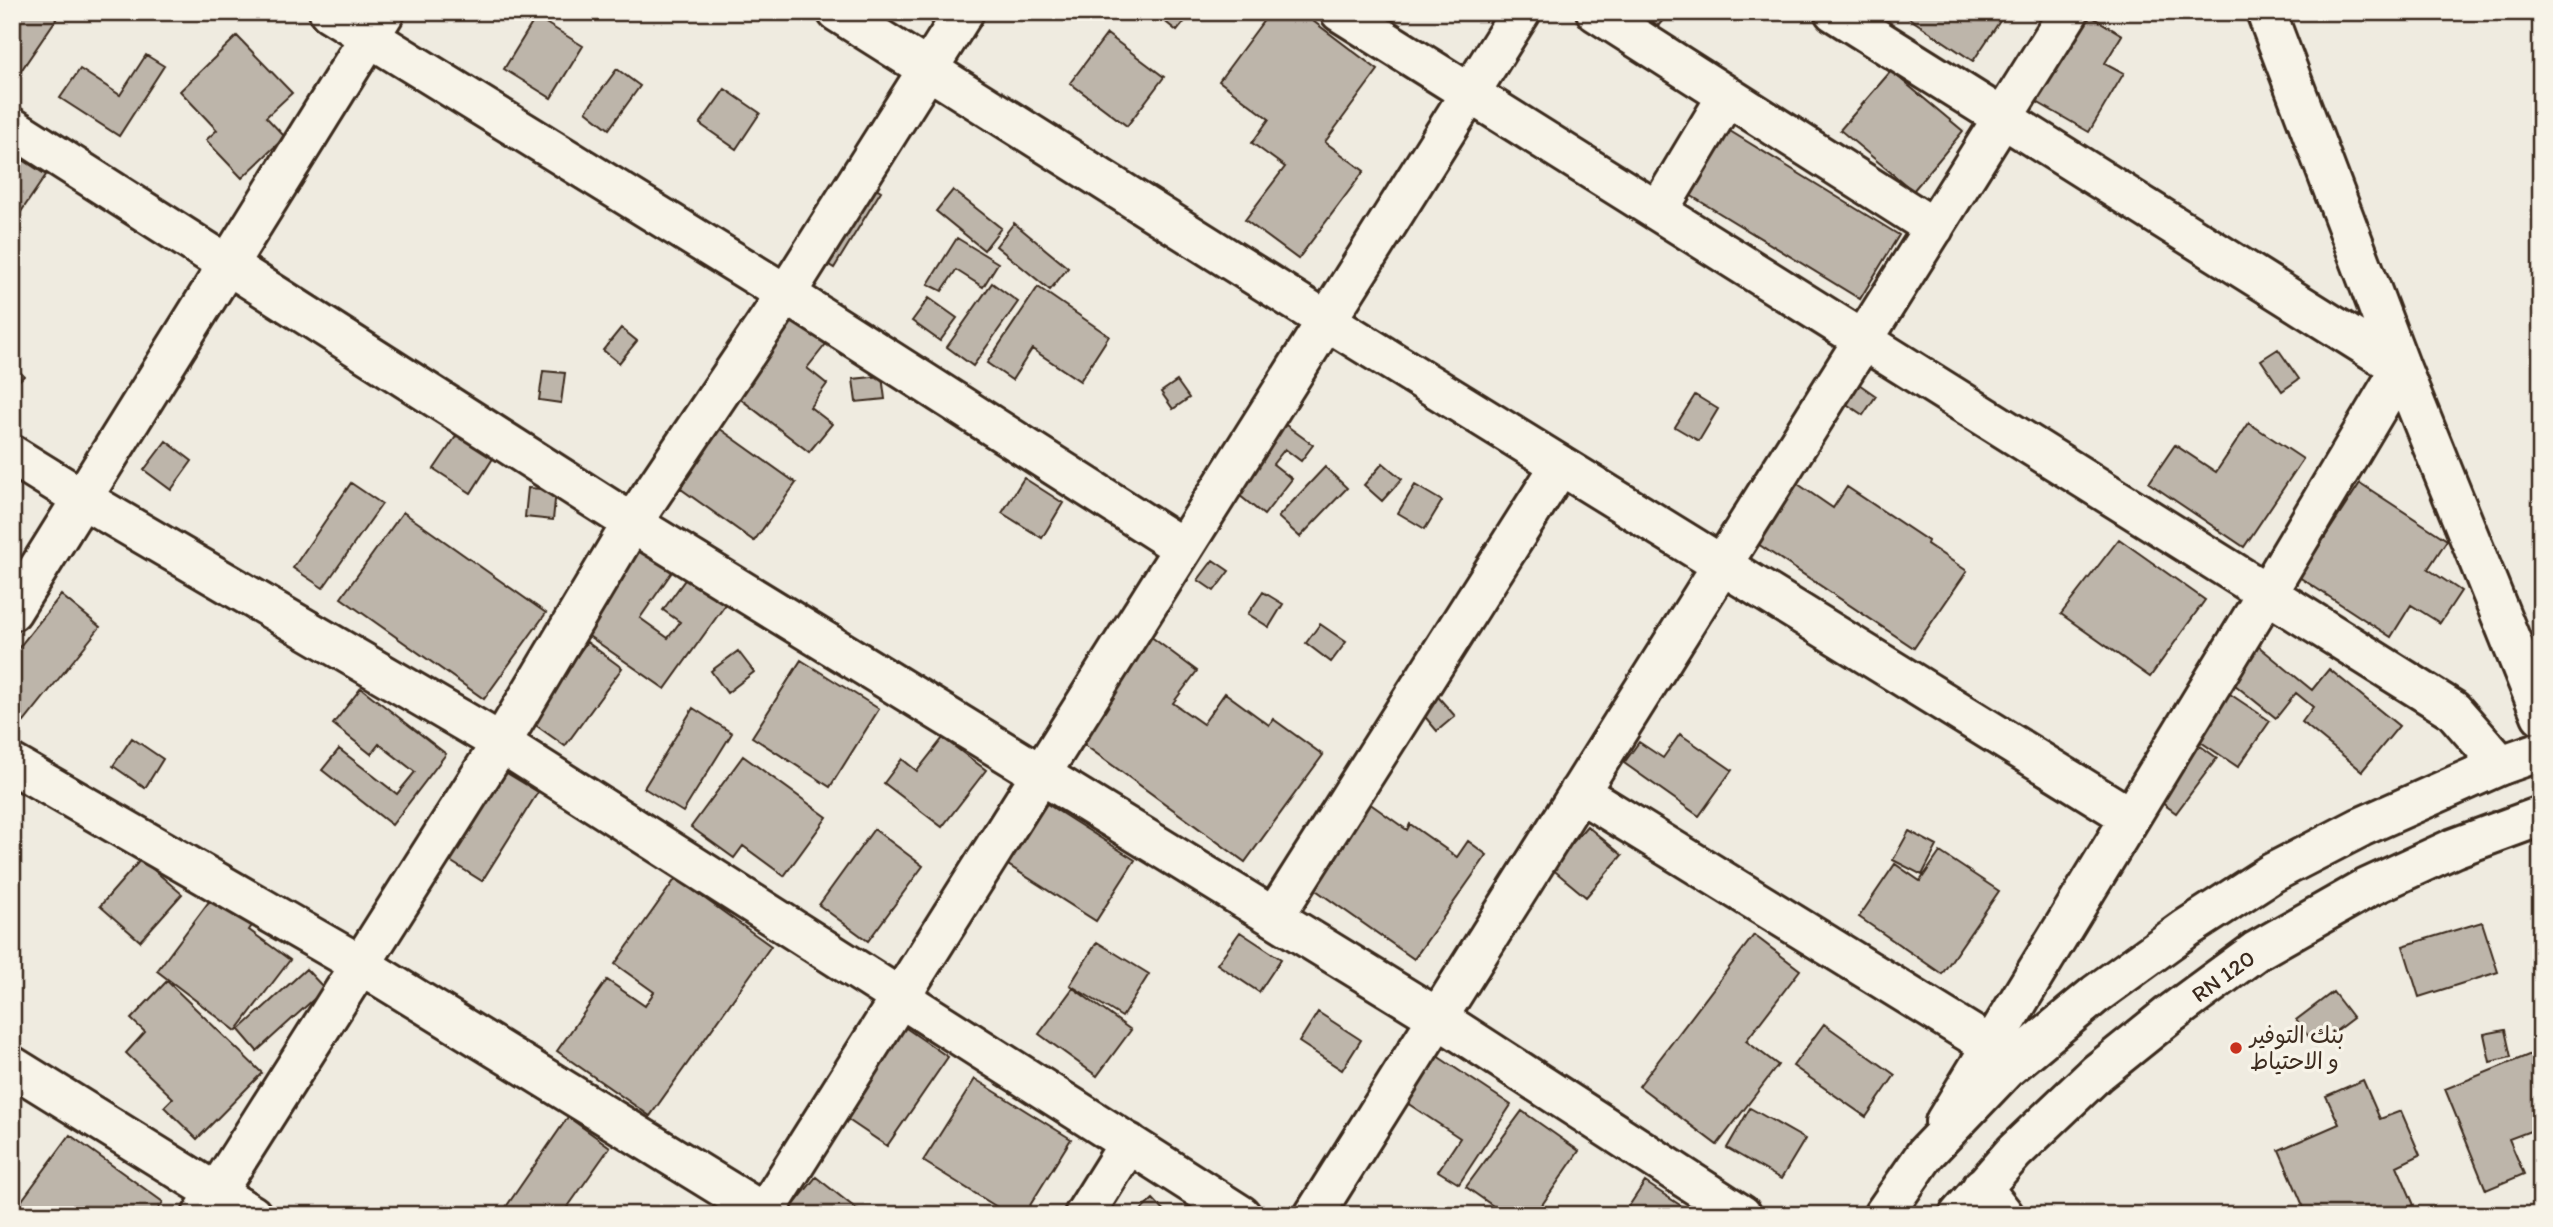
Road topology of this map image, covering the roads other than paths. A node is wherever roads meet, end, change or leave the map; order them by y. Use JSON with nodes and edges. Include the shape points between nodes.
{"nodes":[{"id":1,"x":329,"y":12,"type":"edge"},
{"id":2,"x":837,"y":12,"type":"edge"},
{"id":3,"x":964,"y":12,"type":"edge"},
{"id":4,"x":1340,"y":12,"type":"edge"},
{"id":5,"x":1521,"y":12,"type":"edge"},
{"id":6,"x":1596,"y":12,"type":"edge"},
{"id":7,"x":1834,"y":12,"type":"edge"},
{"id":8,"x":2069,"y":12,"type":"edge"},
{"id":9,"x":2266,"y":12,"type":"edge"},
{"id":10,"x":376,"y":25,"type":"edge"},
{"id":11,"x":928,"y":68,"type":"junction"},
{"id":12,"x":1470,"y":93,"type":"junction"},
{"id":13,"x":1727,"y":96,"type":"junction"},
{"id":14,"x":2002,"y":119,"type":"junction"},
{"id":15,"x":12,"y":127,"type":"edge"},
{"id":16,"x":1658,"y":211,"type":"junction"},
{"id":17,"x":1934,"y":229,"type":"junction"},
{"id":18,"x":228,"y":265,"type":"junction"},
{"id":19,"x":786,"y":294,"type":"junction"},
{"id":20,"x":1327,"y":321,"type":"junction"},
{"id":21,"x":1863,"y":340,"type":"junction"},
{"id":22,"x":2401,"y":368,"type":"junction"},
{"id":23,"x":12,"y":455,"type":"edge"},
{"id":24,"x":1560,"y":466,"type":"junction"},
{"id":25,"x":83,"y":499,"type":"junction"},
{"id":26,"x":632,"y":523,"type":"junction"},
{"id":27,"x":1183,"y":548,"type":"junction"},
{"id":28,"x":1721,"y":566,"type":"junction"},
{"id":29,"x":2267,"y":593,"type":"junction"},
{"id":30,"x":12,"y":611,"type":"edge"},
{"id":31,"x":2541,"y":715,"type":"edge"},
{"id":32,"x":501,"y":743,"type":"junction"},
{"id":33,"x":2541,"y":751,"type":"edge"},
{"id":34,"x":12,"y":764,"type":"edge"},
{"id":35,"x":2501,"y":765,"type":"junction"},
{"id":36,"x":1042,"y":773,"type":"junction"},
{"id":37,"x":1579,"y":792,"type":"junction"},
{"id":38,"x":2541,"y":816,"type":"edge"},
{"id":39,"x":2130,"y":817,"type":"junction"},
{"id":40,"x":1275,"y":917,"type":"junction"},
{"id":41,"x":361,"y":965,"type":"junction"},
{"id":42,"x":900,"y":998,"type":"junction"},
{"id":43,"x":1438,"y":1018,"type":"junction"},
{"id":44,"x":1992,"y":1046,"type":"junction"},
{"id":45,"x":12,"y":1066,"type":"edge"},
{"id":46,"x":1129,"y":1143,"type":"junction"},
{"id":47,"x":1926,"y":1153,"type":"junction"},
{"id":48,"x":209,"y":1203,"type":"edge"},
{"id":49,"x":1982,"y":1206,"type":"edge"},
{"id":50,"x":763,"y":1214,"type":"edge"},
{"id":51,"x":252,"y":1215,"type":"edge"},
{"id":52,"x":1084,"y":1215,"type":"edge"},
{"id":53,"x":1241,"y":1215,"type":"edge"},
{"id":54,"x":1314,"y":1215,"type":"edge"},
{"id":55,"x":1742,"y":1215,"type":"edge"},
{"id":56,"x":1883,"y":1215,"type":"edge"}],
"edges":[{"from":1,"to":10,"type":"street"},
{"from":2,"to":11,"type":"street"},
{"from":3,"to":11,"type":"street"},
{"from":4,"to":12,"type":"street"},
{"from":5,"to":12,"type":"street"},
{"from":6,"to":13,"type":"street"},
{"from":7,"to":14,"type":"street"},
{"from":8,"to":14,"type":"street"},
{"from":9,"to":22,"type":"street"},
{"from":10,"to":18,"type":"street"},
{"from":10,"to":19,"type":"street"},
{"from":11,"to":19,"type":"street"},
{"from":11,"to":20,"type":"street"},
{"from":12,"to":16,"type":"street"},
{"from":12,"to":20,"type":"street"},
{"from":13,"to":16,"type":"street"},
{"from":13,"to":17,"type":"street"},
{"from":14,"to":17,"type":"street"},
{"from":14,"to":22,"type":"street"},
{"from":15,"to":18,"type":"street"},
{"from":16,"to":21,"type":"street"},
{"from":17,"to":21,"type":"street"},
{"from":18,"to":25,"type":"street"},
{"from":18,"to":26,"type":"street"},
{"from":19,"to":26,"type":"street"},
{"from":19,"to":27,"type":"street"},
{"from":20,"to":24,"type":"street"},
{"from":20,"to":27,"type":"street"},
{"from":21,"to":28,"type":"street"},
{"from":21,"to":29,"type":"street"},
{"from":22,"to":29,"type":"street"},
{"from":22,"to":31,"type":"street"},
{"from":23,"to":25,"type":"street"},
{"from":24,"to":28,"type":"street"},
{"from":24,"to":40,"type":"street"},
{"from":25,"to":30,"type":"street"},
{"from":25,"to":32,"type":"street"},
{"from":26,"to":32,"type":"street"},
{"from":26,"to":36,"type":"street"},
{"from":27,"to":36,"type":"street"},
{"from":28,"to":37,"type":"street"},
{"from":28,"to":39,"type":"street"},
{"from":29,"to":35,"type":"street","via":[[2454,710]]},
{"from":29,"to":39,"type":"street"},
{"from":32,"to":41,"type":"street"},
{"from":32,"to":42,"type":"street"},
{"from":33,"to":35,"type":"street"},
{"from":34,"to":41,"type":"street"},
{"from":35,"to":47,"type":"street","via":[[2306,855],[2187,928],[2096,994],[2006,1069]]},
{"from":36,"to":40,"type":"street"},
{"from":36,"to":42,"type":"street"},
{"from":37,"to":43,"type":"street"},
{"from":37,"to":44,"type":"street"},
{"from":38,"to":49,"type":"street","name":"RN 120","via":[[2454,848],[2367,888],[2256,951],[2097,1073],[2014,1152]]},
{"from":39,"to":44,"type":"street"},
{"from":40,"to":43,"type":"street"},
{"from":41,"to":48,"type":"street"},
{"from":41,"to":50,"type":"street"},
{"from":42,"to":46,"type":"street"},
{"from":42,"to":50,"type":"street"},
{"from":43,"to":54,"type":"street"},
{"from":43,"to":55,"type":"street"},
{"from":44,"to":47,"type":"street"},
{"from":45,"to":48,"type":"street"},
{"from":46,"to":52,"type":"street"},
{"from":46,"to":53,"type":"street"},
{"from":47,"to":56,"type":"street"},
{"from":48,"to":51,"type":"street"}]}
